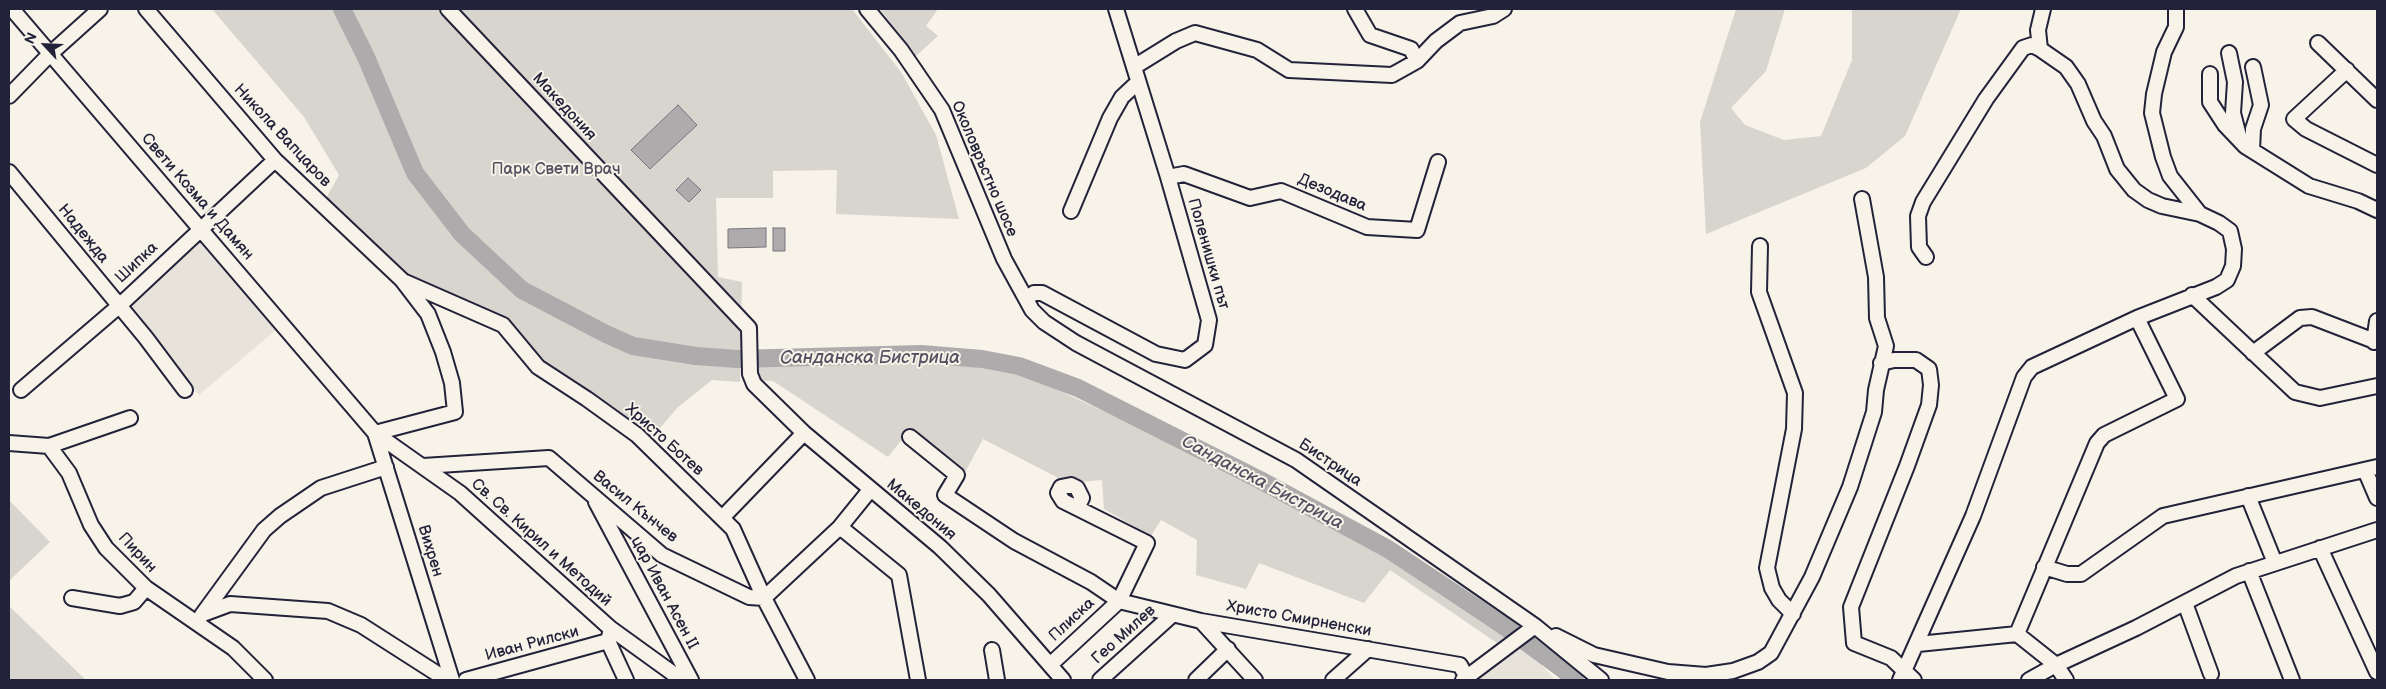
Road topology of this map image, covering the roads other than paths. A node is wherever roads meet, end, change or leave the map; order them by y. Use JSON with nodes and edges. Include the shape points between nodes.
{"nodes":[{"id":1,"x":12,"y":9,"type":"edge"},
{"id":2,"x":100,"y":9,"type":"edge"},
{"id":3,"x":146,"y":9,"type":"edge"},
{"id":4,"x":448,"y":9,"type":"edge"},
{"id":5,"x":868,"y":9,"type":"edge"},
{"id":6,"x":1116,"y":9,"type":"edge"},
{"id":7,"x":1355,"y":9,"type":"edge"},
{"id":8,"x":1504,"y":9,"type":"edge"},
{"id":9,"x":2043,"y":9,"type":"edge"},
{"id":10,"x":2176,"y":9,"type":"edge"},
{"id":11,"x":2318,"y":43,"type":"dead end"},
{"id":12,"x":2040,"y":48,"type":"junction"},
{"id":13,"x":2229,"y":53,"type":"dead end"},
{"id":14,"x":50,"y":54,"type":"junction"},
{"id":15,"x":1418,"y":61,"type":"junction"},
{"id":16,"x":1134,"y":66,"type":"junction"},
{"id":17,"x":2253,"y":67,"type":"dead end"},
{"id":18,"x":2347,"y":70,"type":"junction"},
{"id":19,"x":2210,"y":74,"type":"dead end"},
{"id":20,"x":1138,"y":82,"type":"junction"},
{"id":21,"x":9,"y":96,"type":"edge"},
{"id":22,"x":2377,"y":100,"type":"edge"},
{"id":23,"x":2240,"y":140,"type":"junction"},
{"id":24,"x":2252,"y":150,"type":"junction"},
{"id":25,"x":275,"y":160,"type":"junction"},
{"id":26,"x":1438,"y":162,"type":"dead end"},
{"id":27,"x":2377,"y":165,"type":"edge"},
{"id":28,"x":9,"y":172,"type":"edge"},
{"id":29,"x":1168,"y":177,"type":"junction"},
{"id":30,"x":1862,"y":199,"type":"dead end"},
{"id":31,"x":2377,"y":210,"type":"edge"},
{"id":32,"x":1070,"y":211,"type":"dead end"},
{"id":33,"x":2200,"y":214,"type":"junction"},
{"id":34,"x":201,"y":227,"type":"junction"},
{"id":35,"x":1760,"y":246,"type":"dead end"},
{"id":36,"x":1926,"y":256,"type":"dead end"},
{"id":37,"x":402,"y":280,"type":"junction"},
{"id":38,"x":2192,"y":295,"type":"junction"},
{"id":39,"x":1026,"y":299,"type":"junction"},
{"id":40,"x":118,"y":306,"type":"junction"},
{"id":41,"x":2137,"y":318,"type":"junction"},
{"id":42,"x":2377,"y":321,"type":"edge"},
{"id":43,"x":2376,"y":342,"type":"edge"},
{"id":44,"x":2253,"y":353,"type":"junction"},
{"id":45,"x":1881,"y":364,"type":"junction"},
{"id":46,"x":2377,"y":386,"type":"edge"},
{"id":47,"x":21,"y":390,"type":"dead end"},
{"id":48,"x":185,"y":390,"type":"dead end"},
{"id":49,"x":130,"y":418,"type":"dead end"},
{"id":50,"x":375,"y":433,"type":"junction"},
{"id":51,"x":804,"y":433,"type":"junction"},
{"id":52,"x":910,"y":438,"type":"dead end"},
{"id":53,"x":9,"y":442,"type":"edge"},
{"id":54,"x":48,"y":446,"type":"junction"},
{"id":55,"x":424,"y":466,"type":"junction"},
{"id":56,"x":386,"y":467,"type":"junction"},
{"id":57,"x":2371,"y":468,"type":"edge"},
{"id":58,"x":870,"y":490,"type":"junction"},
{"id":59,"x":593,"y":496,"type":"junction"},
{"id":60,"x":2248,"y":496,"type":"junction"},
{"id":61,"x":2377,"y":498,"type":"edge"},
{"id":62,"x":1077,"y":508,"type":"dead end"},
{"id":63,"x":722,"y":518,"type":"junction"},
{"id":64,"x":840,"y":527,"type":"junction"},
{"id":65,"x":2377,"y":530,"type":"edge"},
{"id":66,"x":2320,"y":548,"type":"junction"},
{"id":67,"x":2275,"y":563,"type":"junction"},
{"id":68,"x":2044,"y":567,"type":"junction"},
{"id":69,"x":2250,"y":572,"type":"junction"},
{"id":70,"x":146,"y":588,"type":"junction"},
{"id":71,"x":72,"y":598,"type":"dead end"},
{"id":72,"x":764,"y":598,"type":"junction"},
{"id":73,"x":1119,"y":601,"type":"junction"},
{"id":74,"x":2185,"y":603,"type":"junction"},
{"id":75,"x":1793,"y":614,"type":"junction"},
{"id":76,"x":1172,"y":615,"type":"junction"},
{"id":77,"x":198,"y":618,"type":"junction"},
{"id":78,"x":1201,"y":621,"type":"junction"},
{"id":79,"x":1531,"y":629,"type":"junction"},
{"id":80,"x":2017,"y":634,"type":"junction"},
{"id":81,"x":609,"y":635,"type":"junction"},
{"id":82,"x":1918,"y":644,"type":"junction"},
{"id":83,"x":1228,"y":649,"type":"junction"},
{"id":84,"x":1368,"y":649,"type":"junction"},
{"id":85,"x":992,"y":650,"type":"dead end"},
{"id":86,"x":1050,"y":665,"type":"junction"},
{"id":87,"x":2056,"y":665,"type":"junction"},
{"id":88,"x":2377,"y":672,"type":"edge"},
{"id":89,"x":1906,"y":677,"type":"edge"},
{"id":90,"x":2212,"y":677,"type":"edge"},
{"id":91,"x":2377,"y":678,"type":"edge"},
{"id":92,"x":1465,"y":679,"type":"edge"},
{"id":93,"x":265,"y":680,"type":"edge"},
{"id":94,"x":448,"y":680,"type":"edge"},
{"id":95,"x":452,"y":680,"type":"edge"},
{"id":96,"x":466,"y":680,"type":"edge"},
{"id":97,"x":626,"y":680,"type":"edge"},
{"id":98,"x":682,"y":680,"type":"edge"},
{"id":99,"x":691,"y":680,"type":"edge"},
{"id":100,"x":807,"y":680,"type":"edge"},
{"id":101,"x":918,"y":680,"type":"edge"},
{"id":102,"x":997,"y":680,"type":"edge"},
{"id":103,"x":1063,"y":680,"type":"edge"},
{"id":104,"x":1100,"y":680,"type":"edge"},
{"id":105,"x":1196,"y":680,"type":"edge"},
{"id":106,"x":1255,"y":680,"type":"edge"},
{"id":107,"x":1333,"y":680,"type":"edge"},
{"id":108,"x":1601,"y":680,"type":"edge"},
{"id":109,"x":2029,"y":680,"type":"edge"},
{"id":110,"x":2066,"y":680,"type":"edge"},
{"id":111,"x":2198,"y":680,"type":"edge"},
{"id":112,"x":2292,"y":680,"type":"edge"},
{"id":113,"x":2367,"y":680,"type":"edge"}],
"edges":[{"from":1,"to":14,"type":"street","name":"Свети Козма и Дамян"},
{"from":2,"to":14,"type":"street"},
{"from":3,"to":25,"type":"street","name":"Никола Вапцаров"},
{"from":4,"to":51,"type":"street","name":"Македония","via":[[749,328],[750,374],[754,384]]},
{"from":5,"to":39,"type":"street","name":"Околовръстно шосе","via":[[942,110],[1004,259]]},
{"from":6,"to":16,"type":"street","name":"Поленишки път"},
{"from":7,"to":15,"type":"street","via":[[1370,35],[1411,49]]},
{"from":8,"to":15,"type":"street","via":[[1493,16],[1460,23],[1436,41]]},
{"from":9,"to":12,"type":"street","via":[[2038,30]]},
{"from":10,"to":33,"type":"street","via":[[2176,27],[2164,52],[2152,113],[2170,176]]},
{"from":11,"to":18,"type":"street"},
{"from":12,"to":33,"type":"street","via":[[2066,67],[2078,84],[2117,170],[2134,190],[2162,206]]},
{"from":12,"to":36,"type":"street","via":[[2032,45],[2023,48],[1959,140],[1923,202],[1918,216],[1919,247]]},
{"from":13,"to":23,"type":"street","via":[[2235,82],[2233,113]]},
{"from":14,"to":21,"type":"street"},
{"from":14,"to":34,"type":"street","name":"Свети Козма и Дамян"},
{"from":15,"to":16,"type":"street","via":[[1392,75],[1289,70],[1257,50],[1195,34],[1176,41]]},
{"from":16,"to":20,"type":"street","name":"Поленишки път"},
{"from":17,"to":24,"type":"street","via":[[2261,105],[2253,129]]},
{"from":18,"to":22,"type":"street"},
{"from":18,"to":27,"type":"street","via":[[2294,120],[2306,130]]},
{"from":19,"to":23,"type":"street","via":[[2210,102],[2224,124]]},
{"from":20,"to":29,"type":"street","name":"Поленишки път"},
{"from":20,"to":32,"type":"street","via":[[1122,96],[1110,118]]},
{"from":23,"to":24,"type":"street"},
{"from":24,"to":31,"type":"street","via":[[2309,186]]},
{"from":25,"to":34,"type":"street","name":"Шипка"},
{"from":25,"to":37,"type":"street","name":"Никола Вапцаров"},
{"from":26,"to":29,"type":"street","name":"Дезодава","via":[[1417,230],[1367,227],[1282,191],[1250,198],[1184,174]]},
{"from":28,"to":40,"type":"street","name":"Надежда"},
{"from":29,"to":39,"type":"street","name":"Поленишки път","via":[[1208,320],[1205,344],[1185,360],[1156,354],[1042,293],[1034,293]]},
{"from":30,"to":45,"type":"street","via":[[1876,277],[1878,318],[1886,346]]},
{"from":33,"to":38,"type":"street","via":[[2230,230],[2234,266],[2227,280]]},
{"from":34,"to":40,"type":"street","name":"Шипка"},
{"from":34,"to":50,"type":"street","name":"Свети Козма и Дамян"},
{"from":35,"to":75,"type":"street","via":[[1759,292],[1795,393],[1794,429],[1767,568],[1772,588]]},
{"from":37,"to":50,"type":"street","via":[[428,314],[452,383],[455,412]]},
{"from":37,"to":63,"type":"street","name":"Христо Ботев","via":[[504,325],[538,367],[637,435]]},
{"from":38,"to":41,"type":"street"},
{"from":38,"to":44,"type":"street"},
{"from":39,"to":79,"type":"street","name":"Бистрица","via":[[1044,322],[1076,343],[1296,460]]},
{"from":40,"to":47,"type":"street","name":"Шипка"},
{"from":40,"to":48,"type":"street","name":"Надежда"},
{"from":41,"to":68,"type":"street","via":[[2177,399],[2104,435],[2097,442]]},
{"from":41,"to":82,"type":"street","via":[[2032,367],[2024,377],[1973,516]]},
{"from":42,"to":43,"type":"street"},
{"from":43,"to":44,"type":"street","via":[[2312,317],[2300,318]]},
{"from":44,"to":46,"type":"street","via":[[2295,392],[2320,398]]},
{"from":45,"to":75,"type":"street","via":[[1874,412],[1850,487]]},
{"from":45,"to":89,"type":"street","via":[[1916,360],[1928,369],[1931,385],[1929,404],[1851,607],[1854,643],[1891,658]]},
{"from":49,"to":54,"type":"street"},
{"from":50,"to":55,"type":"street","name":"Св. Св. Кирил и Методий"},
{"from":50,"to":56,"type":"street","name":"Вихрен"},
{"from":51,"to":58,"type":"street","name":"Македония"},
{"from":51,"to":63,"type":"street"},
{"from":52,"to":73,"type":"street","name":"Христо Смирненски","via":[[957,475],[945,495],[1014,541],[1091,582]]},
{"from":53,"to":54,"type":"street"},
{"from":54,"to":70,"type":"street","name":"Пирин","via":[[70,473],[91,525],[106,548]]},
{"from":55,"to":59,"type":"street","name":"Васил Кънчев","via":[[549,458]]},
{"from":55,"to":81,"type":"street","name":"Св. Св. Кирил и Методий","via":[[460,493]]},
{"from":56,"to":77,"type":"street","via":[[321,488],[280,516],[264,530]]},
{"from":56,"to":95,"type":"street","name":"Вихрен"},
{"from":57,"to":60,"type":"street"},
{"from":57,"to":61,"type":"street"},
{"from":58,"to":64,"type":"street"},
{"from":58,"to":86,"type":"street","name":"Македония","via":[[947,554],[989,595]]},
{"from":59,"to":72,"type":"street","name":"Васил Кънчев","via":[[662,555],[749,597]]},
{"from":59,"to":99,"type":"street","name":"цар Иван Асен II"},
{"from":60,"to":67,"type":"street"},
{"from":60,"to":68,"type":"street","via":[[2163,516],[2081,574],[2067,574]]},
{"from":62,"to":73,"type":"street","via":[[1147,544]]},
{"from":63,"to":72,"type":"street","name":"Христо Ботев","via":[[733,529]]},
{"from":64,"to":72,"type":"street"},
{"from":64,"to":101,"type":"street","via":[[898,575]]},
{"from":65,"to":66,"type":"street"},
{"from":66,"to":67,"type":"street"},
{"from":66,"to":88,"type":"street"},
{"from":67,"to":69,"type":"street"},
{"from":68,"to":80,"type":"street"},
{"from":69,"to":74,"type":"street"},
{"from":69,"to":112,"type":"street"},
{"from":70,"to":71,"type":"street","via":[[134,602],[120,606]]},
{"from":70,"to":77,"type":"street","name":"Пирин"},
{"from":72,"to":100,"type":"street","name":"Христо Ботев"},
{"from":73,"to":76,"type":"street","name":"Христо Смирненски"},
{"from":73,"to":86,"type":"street","name":"Плиска"},
{"from":74,"to":87,"type":"street"},
{"from":74,"to":90,"type":"street"},
{"from":75,"to":79,"type":"street","via":[[1771,653],[1758,662],[1733,671],[1706,675],[1668,672],[1594,654]]},
{"from":76,"to":78,"type":"street","name":"Христо Смирненски"},
{"from":76,"to":104,"type":"street","name":"Гео Милев"},
{"from":77,"to":93,"type":"street","name":"Пирин"},
{"from":77,"to":94,"type":"street","via":[[230,604],[328,610],[361,624]]},
{"from":78,"to":83,"type":"street"},
{"from":78,"to":84,"type":"street","name":"Христо Смирненски"},
{"from":79,"to":92,"type":"street"},
{"from":79,"to":108,"type":"street","name":"Бистрица"},
{"from":80,"to":82,"type":"street"},
{"from":80,"to":87,"type":"street"},
{"from":81,"to":96,"type":"street","name":"Иван Рилски"},
{"from":81,"to":97,"type":"street"},
{"from":81,"to":98,"type":"street","name":"Св. Св. Кирил и Методий"},
{"from":82,"to":89,"type":"street"},
{"from":83,"to":105,"type":"street"},
{"from":83,"to":106,"type":"street"},
{"from":84,"to":92,"type":"street","name":"Христо Смирненски","via":[[1460,665]]},
{"from":84,"to":107,"type":"street"},
{"from":85,"to":102,"type":"street"},
{"from":86,"to":103,"type":"street","name":"Македония"},
{"from":87,"to":109,"type":"street"},
{"from":87,"to":110,"type":"street"},
{"from":90,"to":111,"type":"street"},
{"from":91,"to":113,"type":"street"}]}
